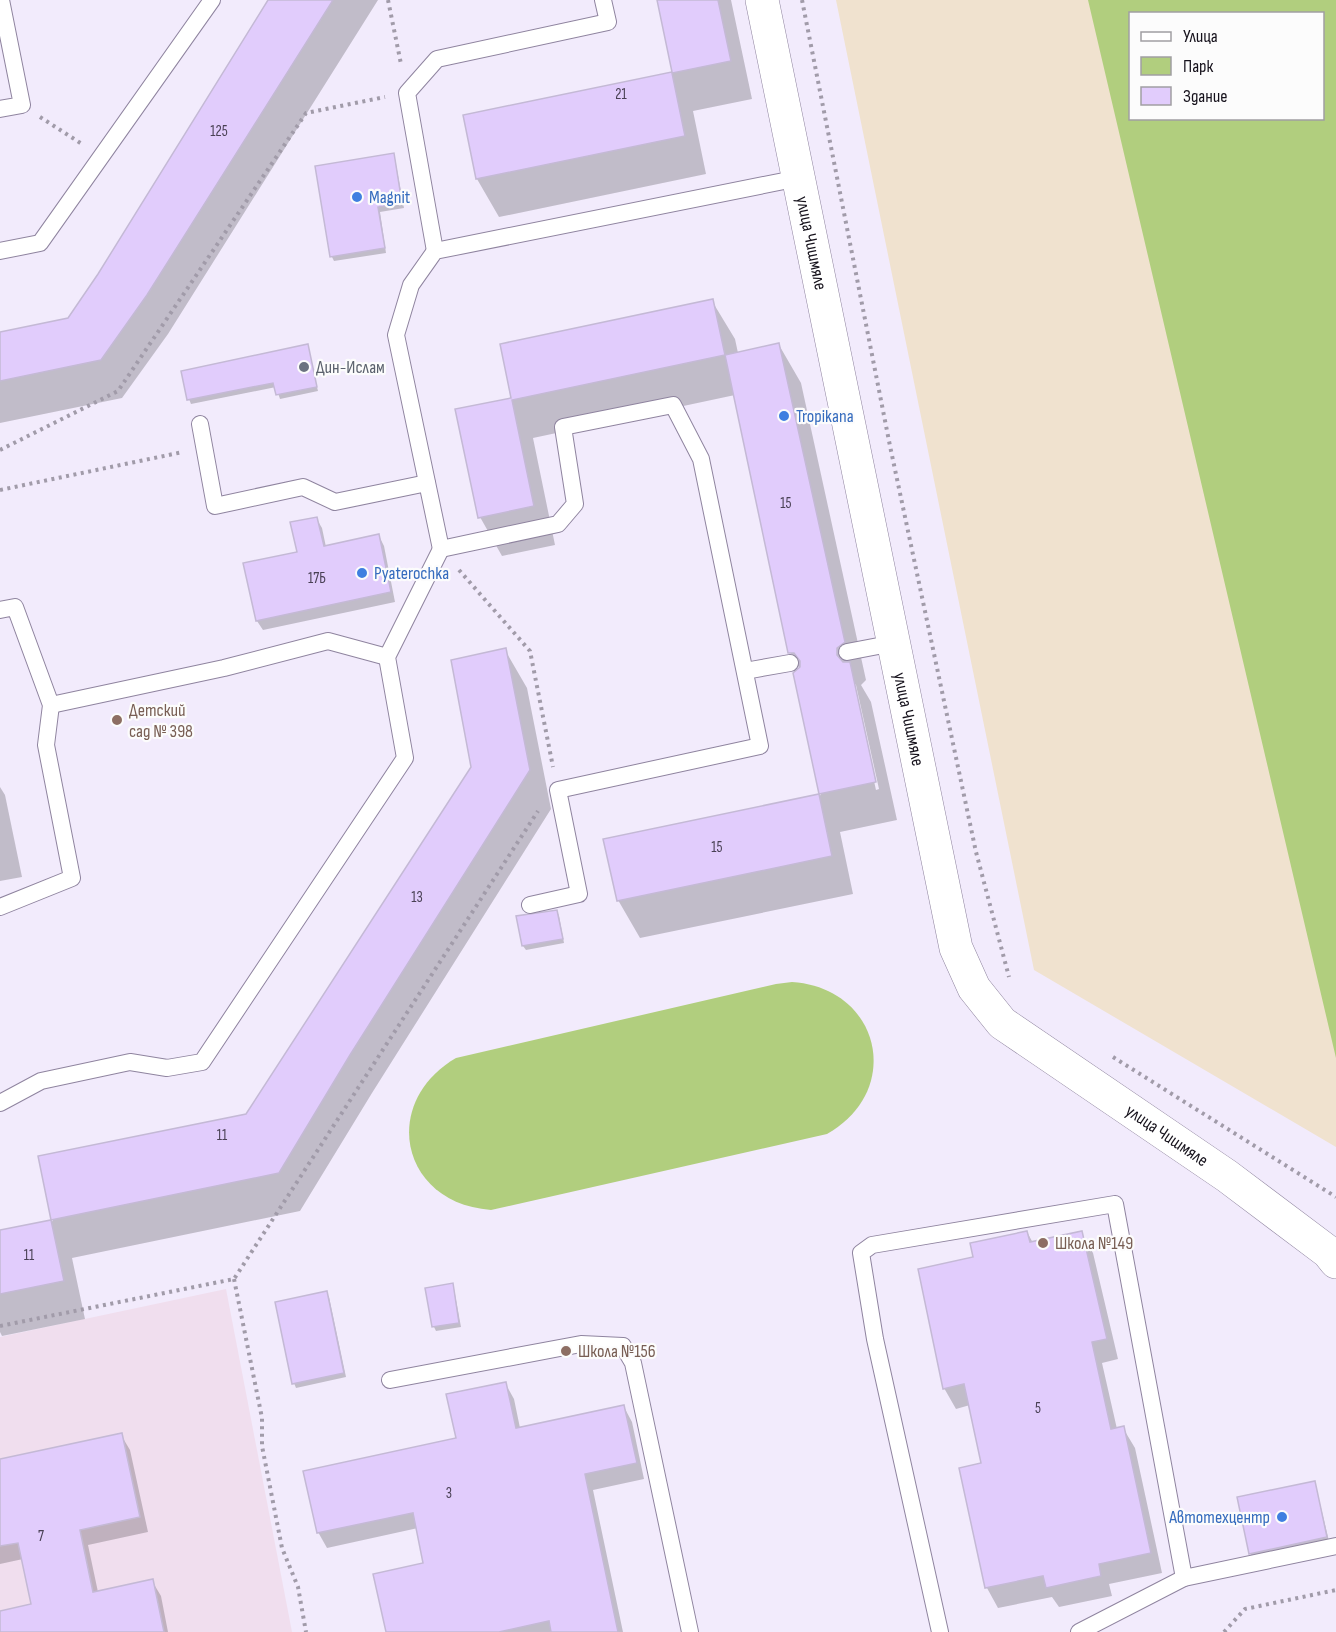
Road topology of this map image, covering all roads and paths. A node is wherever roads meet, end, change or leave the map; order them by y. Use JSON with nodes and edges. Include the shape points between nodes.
{"nodes":[{"id":1,"x":1,"y":0,"type":"edge"},
{"id":2,"x":212,"y":0,"type":"edge"},
{"id":3,"x":388,"y":0,"type":"edge"},
{"id":4,"x":603,"y":0,"type":"edge"},
{"id":5,"x":762,"y":0,"type":"edge"},
{"id":6,"x":802,"y":0,"type":"edge"},
{"id":7,"x":407,"y":93,"type":"junction"},
{"id":8,"x":22,"y":105,"type":"junction"},
{"id":9,"x":0,"y":110,"type":"edge"},
{"id":10,"x":101,"y":156,"type":"junction"},
{"id":11,"x":799,"y":178,"type":"junction"},
{"id":12,"x":0,"y":251,"type":"edge"},
{"id":13,"x":435,"y":251,"type":"junction"},
{"id":14,"x":200,"y":424,"type":"dead end"},
{"id":15,"x":204,"y":448,"type":"junction"},
{"id":16,"x":0,"y":450,"type":"edge"},
{"id":17,"x":427,"y":483,"type":"junction"},
{"id":18,"x":0,"y":490,"type":"edge"},
{"id":19,"x":441,"y":549,"type":"junction"},
{"id":20,"x":0,"y":610,"type":"edge"},
{"id":21,"x":894,"y":643,"type":"junction"},
{"id":22,"x":848,"y":652,"type":"dead end"},
{"id":23,"x":387,"y":657,"type":"junction"},
{"id":24,"x":790,"y":663,"type":"dead end"},
{"id":25,"x":745,"y":671,"type":"junction"},
{"id":26,"x":51,"y":705,"type":"junction"},
{"id":27,"x":558,"y":790,"type":"junction"},
{"id":28,"x":530,"y":905,"type":"dead end"},
{"id":29,"x":0,"y":908,"type":"edge"},
{"id":30,"x":1011,"y":986,"type":"dead end"},
{"id":31,"x":1105,"y":1052,"type":"dead end"},
{"id":32,"x":0,"y":1103,"type":"edge"},
{"id":33,"x":1336,"y":1197,"type":"edge"},
{"id":34,"x":1336,"y":1262,"type":"edge"},
{"id":35,"x":234,"y":1280,"type":"junction"},
{"id":36,"x":0,"y":1326,"type":"edge"},
{"id":37,"x":390,"y":1380,"type":"dead end"},
{"id":38,"x":1336,"y":1546,"type":"edge"},
{"id":39,"x":1184,"y":1578,"type":"junction"},
{"id":40,"x":1336,"y":1590,"type":"edge"},
{"id":41,"x":306,"y":1632,"type":"edge"},
{"id":42,"x":690,"y":1632,"type":"edge"},
{"id":43,"x":940,"y":1632,"type":"edge"},
{"id":44,"x":1079,"y":1632,"type":"edge"},
{"id":45,"x":1224,"y":1632,"type":"edge"}],
"edges":[{"from":1,"to":8,"type":"lane"},
{"from":2,"to":10,"type":"lane"},
{"from":3,"to":7,"type":"path"},
{"from":4,"to":7,"type":"lane","via":[[608,22],[437,59]]},
{"from":5,"to":11,"type":"street","name":"улица Чишмяле"},
{"from":6,"to":30,"type":"path","via":[[890,446],[974,841]]},
{"from":7,"to":13,"type":"lane"},
{"from":7,"to":16,"type":"path","via":[[306,113],[118,391]]},
{"from":8,"to":9,"type":"lane"},
{"from":8,"to":10,"type":"path"},
{"from":10,"to":12,"type":"lane","via":[[40,243]]},
{"from":11,"to":13,"type":"lane"},
{"from":11,"to":21,"type":"street","name":"улица Чишмяле"},
{"from":13,"to":17,"type":"lane","via":[[411,285],[396,335]]},
{"from":14,"to":15,"type":"lane"},
{"from":15,"to":17,"type":"lane","via":[[215,506],[303,487],[335,502]]},
{"from":15,"to":18,"type":"path"},
{"from":17,"to":19,"type":"lane"},
{"from":19,"to":23,"type":"lane"},
{"from":19,"to":25,"type":"lane","via":[[558,524],[575,504],[563,427],[673,405],[701,459]]},
{"from":19,"to":27,"type":"path","via":[[530,651]]},
{"from":20,"to":26,"type":"lane","via":[[15,607]]},
{"from":21,"to":22,"type":"lane"},
{"from":21,"to":34,"type":"street","name":"улица Чишмяле","via":[[956,948],[974,988],[1002,1023],[1227,1176]]},
{"from":23,"to":26,"type":"lane","via":[[328,641]]},
{"from":23,"to":32,"type":"lane","via":[[405,758],[202,1062],[167,1068],[130,1062],[41,1081]]},
{"from":24,"to":25,"type":"lane"},
{"from":25,"to":27,"type":"lane","via":[[760,746]]},
{"from":26,"to":29,"type":"lane","via":[[46,745],[72,878]]},
{"from":27,"to":28,"type":"lane","via":[[579,894]]},
{"from":27,"to":35,"type":"path","via":[[542,805]]},
{"from":31,"to":33,"type":"path"},
{"from":35,"to":36,"type":"path"},
{"from":35,"to":41,"type":"path","via":[[262,1418],[262,1446],[282,1548],[298,1587]]},
{"from":37,"to":42,"type":"lane","via":[[581,1344],[623,1347],[633,1363]]},
{"from":38,"to":39,"type":"lane"},
{"from":39,"to":43,"type":"lane","via":[[1115,1204],[872,1245],[861,1253],[875,1339]]},
{"from":39,"to":44,"type":"lane"},
{"from":40,"to":45,"type":"path","via":[[1245,1609]]}]}
